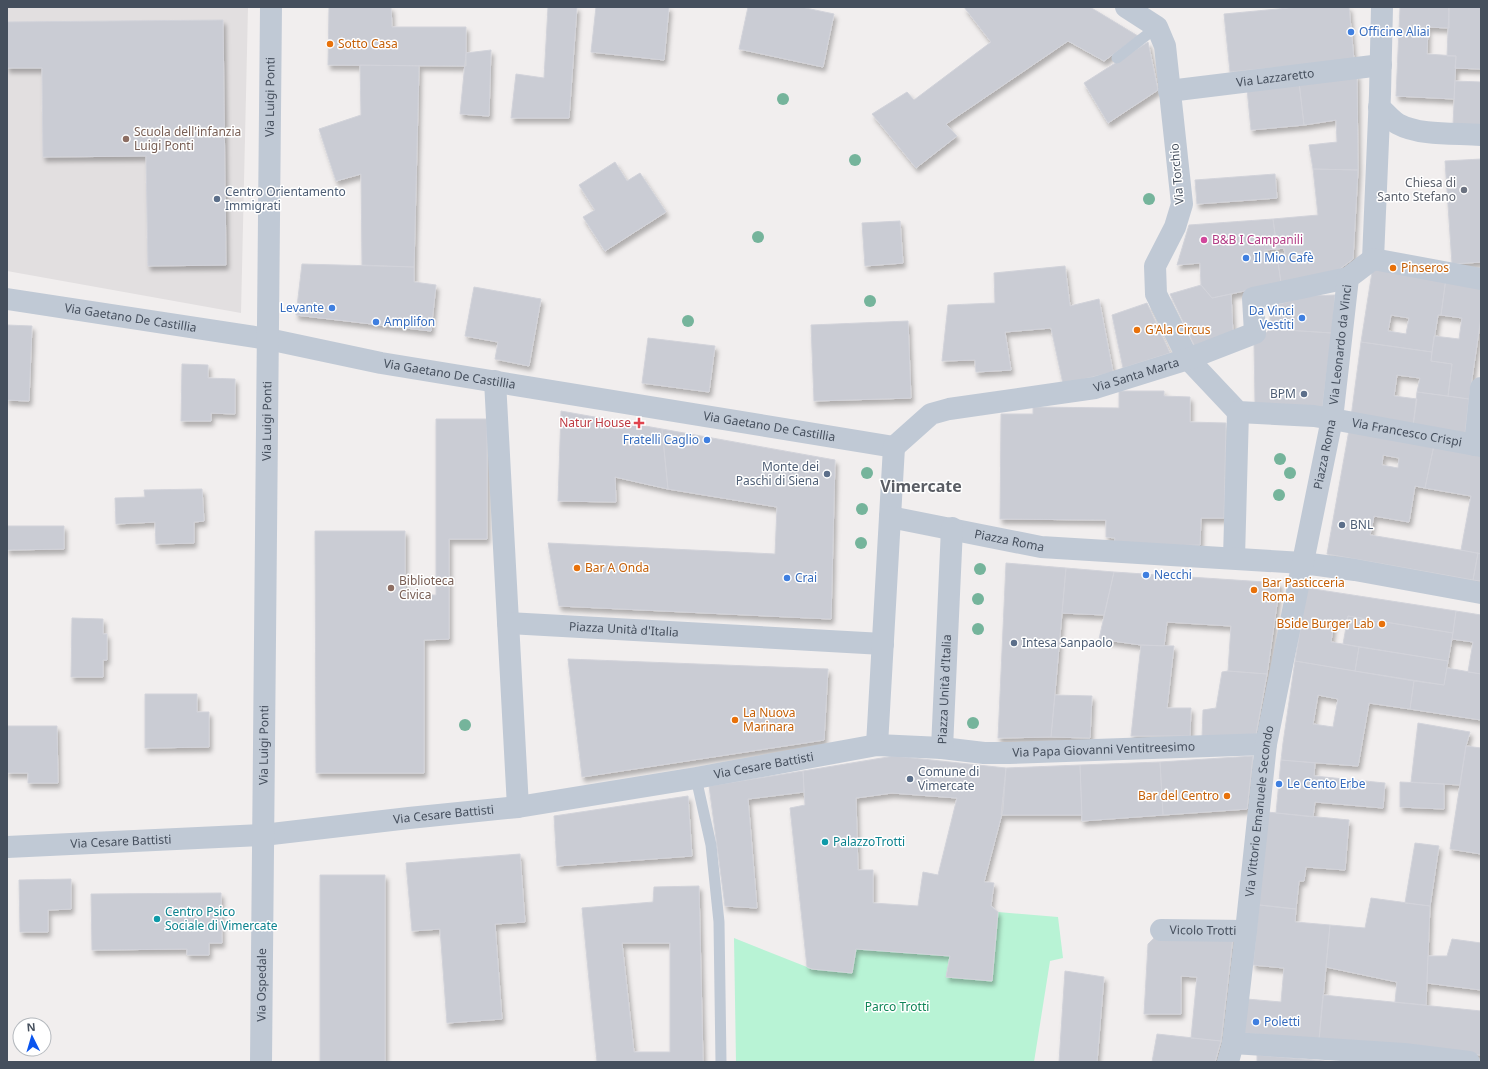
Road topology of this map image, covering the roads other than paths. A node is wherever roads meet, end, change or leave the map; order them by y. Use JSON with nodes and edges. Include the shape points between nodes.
{"nodes":[{"id":1,"x":271,"y":7,"type":"edge"},
{"id":2,"x":1382,"y":7,"type":"edge"},
{"id":3,"x":1133,"y":9,"type":"edge"},
{"id":4,"x":1157,"y":27,"type":"junction"},
{"id":5,"x":1117,"y":58,"type":"dead end"},
{"id":6,"x":1380,"y":65,"type":"junction"},
{"id":7,"x":1169,"y":91,"type":"junction"},
{"id":8,"x":1379,"y":107,"type":"junction"},
{"id":9,"x":1481,"y":135,"type":"edge"},
{"id":10,"x":1373,"y":259,"type":"junction"},
{"id":11,"x":1348,"y":278,"type":"junction"},
{"id":12,"x":1481,"y":279,"type":"edge"},
{"id":13,"x":7,"y":299,"type":"edge"},
{"id":14,"x":268,"y":339,"type":"junction"},
{"id":15,"x":1188,"y":359,"type":"junction"},
{"id":16,"x":495,"y":381,"type":"junction"},
{"id":17,"x":1481,"y":388,"type":"edge"},
{"id":18,"x":1238,"y":418,"type":"junction"},
{"id":19,"x":1332,"y":419,"type":"junction"},
{"id":20,"x":1478,"y":445,"type":"edge"},
{"id":21,"x":894,"y":447,"type":"junction"},
{"id":22,"x":890,"y":517,"type":"junction"},
{"id":23,"x":952,"y":528,"type":"junction"},
{"id":24,"x":1234,"y":552,"type":"junction"},
{"id":25,"x":1302,"y":563,"type":"junction"},
{"id":26,"x":1481,"y":593,"type":"edge"},
{"id":27,"x":508,"y":623,"type":"junction"},
{"id":28,"x":883,"y":644,"type":"junction"},
{"id":29,"x":1266,"y":744,"type":"junction"},
{"id":30,"x":877,"y":745,"type":"junction"},
{"id":31,"x":942,"y":748,"type":"junction"},
{"id":32,"x":696,"y":778,"type":"junction"},
{"id":33,"x":518,"y":807,"type":"junction"},
{"id":34,"x":263,"y":835,"type":"junction"},
{"id":35,"x":7,"y":847,"type":"edge"},
{"id":36,"x":1161,"y":930,"type":"dead end"},
{"id":37,"x":1246,"y":931,"type":"junction"},
{"id":38,"x":1230,"y":1053,"type":"edge"},
{"id":39,"x":261,"y":1062,"type":"edge"},
{"id":40,"x":721,"y":1062,"type":"edge"},
{"id":41,"x":1469,"y":1062,"type":"edge"}],
"edges":[{"from":1,"to":14,"type":"street","name":"Via Luigi Ponti"},
{"from":2,"to":6,"type":"street"},
{"from":3,"to":4,"type":"street"},
{"from":4,"to":5,"type":"lane"},
{"from":4,"to":7,"type":"street","name":"Via Torchio","via":[[1165,46]]},
{"from":6,"to":7,"type":"street","name":"Via Lazzaretto"},
{"from":6,"to":8,"type":"street"},
{"from":7,"to":15,"type":"street","name":"Via Torchio","via":[[1181,137],[1182,204],[1175,226],[1155,266],[1156,294]]},
{"from":8,"to":9,"type":"street","via":[[1397,124],[1413,130]]},
{"from":8,"to":10,"type":"street"},
{"from":10,"to":11,"type":"street","name":"Via Leonardo da Vinci"},
{"from":10,"to":12,"type":"street"},
{"from":11,"to":15,"type":"street","name":"Via Santa Marta","via":[[1253,298],[1255,333]]},
{"from":11,"to":19,"type":"street","name":"Via Leonardo da Vinci"},
{"from":13,"to":14,"type":"street","name":"Via Gaetano De Castillia"},
{"from":14,"to":16,"type":"street","name":"Via Gaetano De Castillia","via":[[381,363]]},
{"from":14,"to":34,"type":"street","name":"Via Luigi Ponti"},
{"from":15,"to":18,"type":"street"},
{"from":15,"to":21,"type":"street","name":"Via Santa Marta","via":[[1095,388],[949,409],[931,414]]},
{"from":16,"to":21,"type":"street","name":"Via Gaetano De Castillia"},
{"from":16,"to":27,"type":"street"},
{"from":17,"to":20,"type":"street"},
{"from":18,"to":19,"type":"street","name":"Piazza Roma","via":[[1314,416]]},
{"from":18,"to":24,"type":"street"},
{"from":19,"to":20,"type":"street","name":"Via Francesco Crispi"},
{"from":19,"to":25,"type":"street","name":"Piazza Roma"},
{"from":21,"to":22,"type":"street"},
{"from":22,"to":23,"type":"street"},
{"from":22,"to":28,"type":"street"},
{"from":23,"to":24,"type":"street","name":"Piazza Roma","via":[[1041,547]]},
{"from":23,"to":31,"type":"street","name":"Piazza Unità d'Italia"},
{"from":24,"to":25,"type":"street","name":"Piazza Roma"},
{"from":25,"to":26,"type":"street"},
{"from":25,"to":29,"type":"street","name":"Via Vittorio Emanuele Secondo"},
{"from":27,"to":28,"type":"street","name":"Piazza Unità d'Italia"},
{"from":27,"to":33,"type":"street"},
{"from":28,"to":30,"type":"street"},
{"from":29,"to":31,"type":"street","name":"Via Papa Giovanni Ventitreesimo","via":[[997,753]]},
{"from":29,"to":37,"type":"street","name":"Via Vittorio Emanuele Secondo"},
{"from":30,"to":31,"type":"street","name":"Piazza Unità d'Italia"},
{"from":30,"to":32,"type":"street","name":"Via Cesare Battisti"},
{"from":32,"to":33,"type":"street","name":"Via Cesare Battisti"},
{"from":32,"to":40,"type":"lane","via":[[711,845],[719,922]]},
{"from":33,"to":34,"type":"street","name":"Via Cesare Battisti"},
{"from":34,"to":35,"type":"street","name":"Via Cesare Battisti"},
{"from":34,"to":39,"type":"street","name":"Via Ospedale"},
{"from":36,"to":37,"type":"street","name":"Vicolo Trotti"},
{"from":37,"to":38,"type":"street","name":"Via Vittorio Emanuele Secondo"},
{"from":38,"to":41,"type":"street","via":[[1404,1054]]}]}
